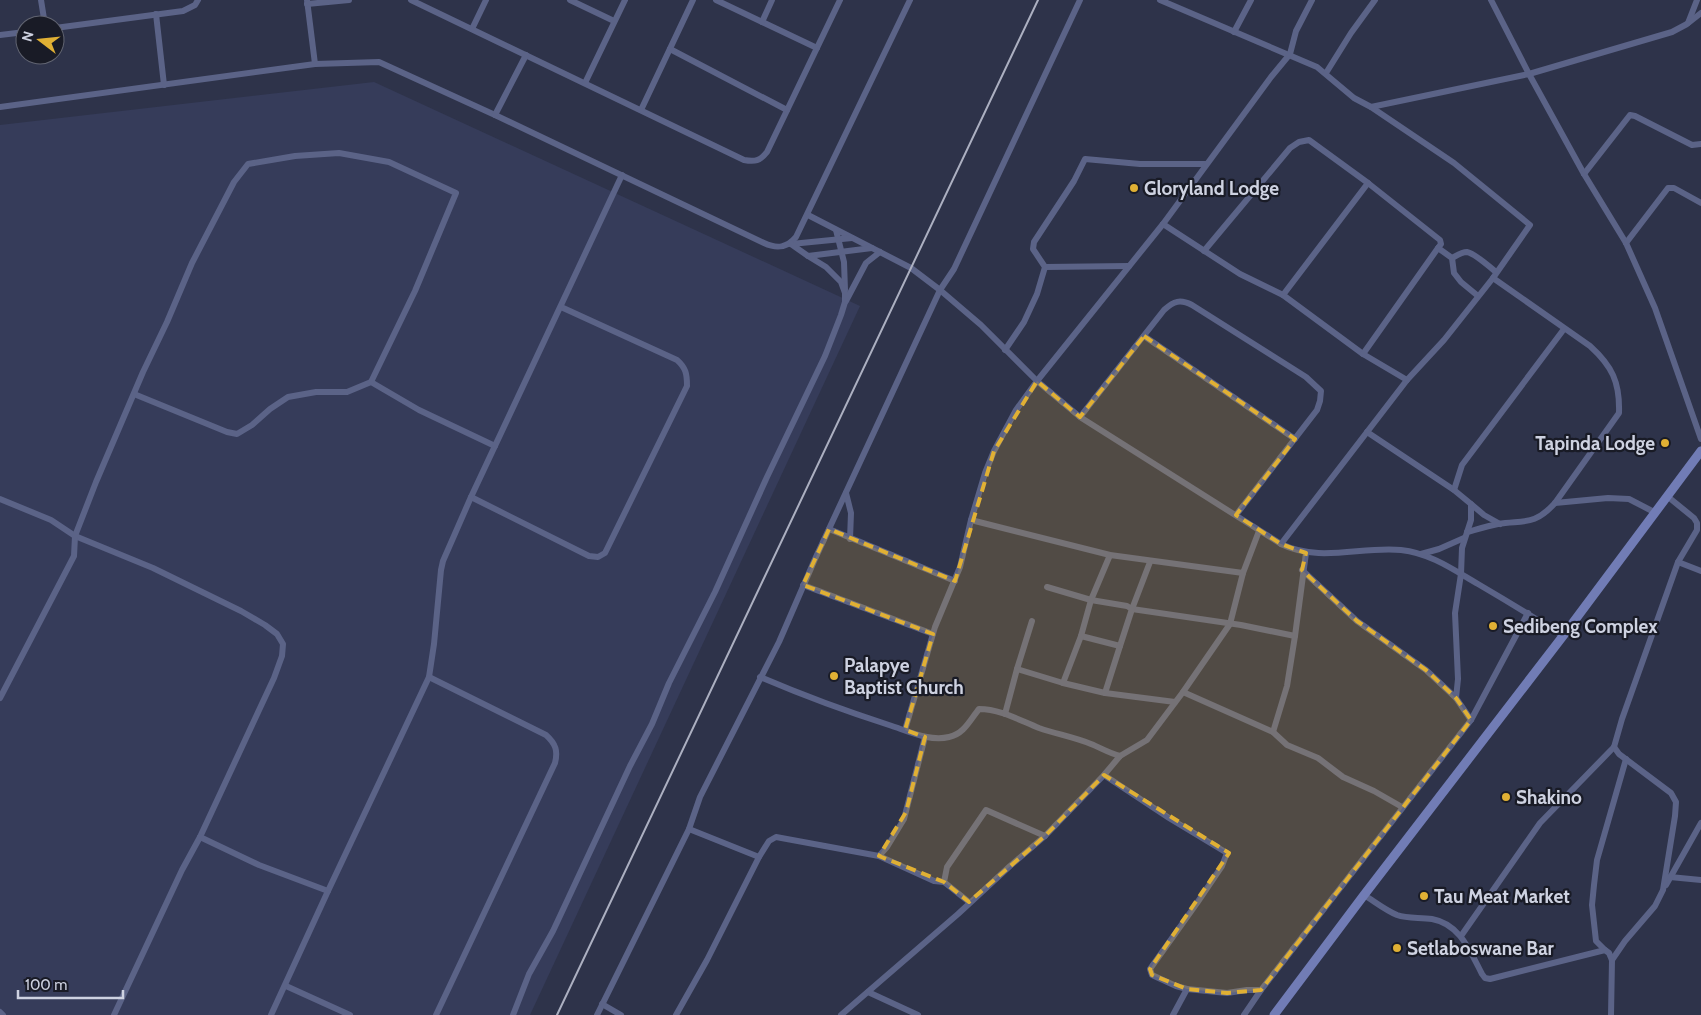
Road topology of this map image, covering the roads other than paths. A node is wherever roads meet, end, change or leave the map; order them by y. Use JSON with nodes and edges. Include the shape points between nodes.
{"nodes":[{"id":1,"x":41,"y":0,"type":"edge"},
{"id":2,"x":198,"y":0,"type":"edge"},
{"id":3,"x":349,"y":0,"type":"edge"},
{"id":4,"x":411,"y":0,"type":"edge"},
{"id":5,"x":486,"y":0,"type":"edge"},
{"id":6,"x":570,"y":0,"type":"edge"},
{"id":7,"x":625,"y":0,"type":"edge"},
{"id":8,"x":693,"y":0,"type":"edge"},
{"id":9,"x":716,"y":0,"type":"edge"},
{"id":10,"x":772,"y":0,"type":"edge"},
{"id":11,"x":840,"y":0,"type":"edge"},
{"id":12,"x":910,"y":0,"type":"edge"},
{"id":13,"x":1080,"y":0,"type":"edge"},
{"id":14,"x":1160,"y":0,"type":"edge"},
{"id":15,"x":1251,"y":0,"type":"edge"},
{"id":16,"x":1312,"y":0,"type":"edge"},
{"id":17,"x":1375,"y":0,"type":"edge"},
{"id":18,"x":1491,"y":0,"type":"edge"},
{"id":19,"x":1698,"y":0,"type":"edge"},
{"id":20,"x":307,"y":2,"type":"edge"},
{"id":21,"x":1701,"y":13,"type":"edge"},
{"id":22,"x":156,"y":14,"type":"junction"},
{"id":23,"x":43,"y":15,"type":"edge"},
{"id":24,"x":614,"y":22,"type":"junction"},
{"id":25,"x":762,"y":22,"type":"junction"},
{"id":26,"x":1687,"y":24,"type":"junction"},
{"id":27,"x":65,"y":27,"type":"edge"},
{"id":28,"x":472,"y":29,"type":"junction"},
{"id":29,"x":1234,"y":32,"type":"junction"},
{"id":30,"x":15,"y":33,"type":"edge"},
{"id":31,"x":0,"y":35,"type":"edge"},
{"id":32,"x":817,"y":48,"type":"junction"},
{"id":33,"x":670,"y":49,"type":"junction"},
{"id":34,"x":1290,"y":54,"type":"junction"},
{"id":35,"x":526,"y":55,"type":"junction"},
{"id":36,"x":315,"y":64,"type":"junction"},
{"id":37,"x":1326,"y":73,"type":"junction"},
{"id":38,"x":1529,"y":74,"type":"junction"},
{"id":39,"x":585,"y":83,"type":"junction"},
{"id":40,"x":164,"y":85,"type":"junction"},
{"id":41,"x":1371,"y":107,"type":"junction"},
{"id":42,"x":0,"y":108,"type":"edge"},
{"id":43,"x":641,"y":110,"type":"junction"},
{"id":44,"x":788,"y":110,"type":"junction"},
{"id":45,"x":495,"y":115,"type":"junction"},
{"id":46,"x":1701,"y":144,"type":"edge"},
{"id":47,"x":1206,"y":164,"type":"junction"},
{"id":48,"x":1584,"y":174,"type":"junction"},
{"id":49,"x":622,"y":175,"type":"junction"},
{"id":50,"x":1368,"y":183,"type":"junction"},
{"id":51,"x":1701,"y":203,"type":"edge"},
{"id":52,"x":808,"y":215,"type":"junction"},
{"id":53,"x":1163,"y":224,"type":"junction"},
{"id":54,"x":836,"y":230,"type":"junction"},
{"id":55,"x":838,"y":238,"type":"junction"},
{"id":56,"x":852,"y":238,"type":"junction"},
{"id":57,"x":1626,"y":243,"type":"junction"},
{"id":58,"x":791,"y":244,"type":"junction"},
{"id":59,"x":872,"y":248,"type":"junction"},
{"id":60,"x":1438,"y":248,"type":"junction"},
{"id":61,"x":1204,"y":251,"type":"junction"},
{"id":62,"x":842,"y":252,"type":"junction"},
{"id":63,"x":880,"y":252,"type":"junction"},
{"id":64,"x":808,"y":256,"type":"junction"},
{"id":65,"x":1452,"y":258,"type":"junction"},
{"id":66,"x":1129,"y":266,"type":"junction"},
{"id":67,"x":1045,"y":267,"type":"junction"},
{"id":68,"x":1495,"y":275,"type":"junction"},
{"id":69,"x":940,"y":290,"type":"junction"},
{"id":70,"x":845,"y":293,"type":"junction"},
{"id":71,"x":1283,"y":295,"type":"junction"},
{"id":72,"x":1478,"y":296,"type":"junction"},
{"id":73,"x":845,"y":302,"type":"junction"},
{"id":74,"x":562,"y":307,"type":"junction"},
{"id":75,"x":1564,"y":329,"type":"junction"},
{"id":76,"x":1144,"y":336,"type":"junction"},
{"id":77,"x":1005,"y":350,"type":"junction"},
{"id":78,"x":1364,"y":354,"type":"junction"},
{"id":79,"x":1407,"y":380,"type":"junction"},
{"id":80,"x":1037,"y":381,"type":"junction"},
{"id":81,"x":371,"y":382,"type":"junction"},
{"id":82,"x":134,"y":394,"type":"junction"},
{"id":83,"x":1080,"y":417,"type":"junction"},
{"id":84,"x":1367,"y":432,"type":"junction"},
{"id":85,"x":1295,"y":439,"type":"junction"},
{"id":86,"x":1701,"y":439,"type":"edge"},
{"id":87,"x":495,"y":446,"type":"junction"},
{"id":88,"x":1701,"y":451,"type":"edge"},
{"id":89,"x":1454,"y":490,"type":"junction"},
{"id":90,"x":846,"y":493,"type":"junction"},
{"id":91,"x":1667,"y":496,"type":"junction"},
{"id":92,"x":471,"y":497,"type":"junction"},
{"id":93,"x":0,"y":500,"type":"edge"},
{"id":94,"x":1555,"y":503,"type":"junction"},
{"id":95,"x":1471,"y":504,"type":"junction"},
{"id":96,"x":1654,"y":512,"type":"junction"},
{"id":97,"x":1236,"y":515,"type":"junction"},
{"id":98,"x":971,"y":520,"type":"junction"},
{"id":99,"x":1500,"y":524,"type":"junction"},
{"id":100,"x":829,"y":530,"type":"junction"},
{"id":101,"x":1259,"y":531,"type":"junction"},
{"id":102,"x":1466,"y":535,"type":"junction"},
{"id":103,"x":75,"y":536,"type":"junction"},
{"id":104,"x":850,"y":538,"type":"junction"},
{"id":105,"x":1281,"y":544,"type":"junction"},
{"id":106,"x":1306,"y":553,"type":"junction"},
{"id":107,"x":1420,"y":554,"type":"junction"},
{"id":108,"x":1110,"y":556,"type":"junction"},
{"id":109,"x":1150,"y":562,"type":"junction"},
{"id":110,"x":1678,"y":562,"type":"junction"},
{"id":111,"x":1302,"y":570,"type":"junction"},
{"id":112,"x":1701,"y":571,"type":"edge"},
{"id":113,"x":1243,"y":573,"type":"junction"},
{"id":114,"x":1461,"y":574,"type":"junction"},
{"id":115,"x":956,"y":581,"type":"junction"},
{"id":116,"x":803,"y":585,"type":"junction"},
{"id":117,"x":1047,"y":587,"type":"dead end"},
{"id":118,"x":1091,"y":600,"type":"junction"},
{"id":119,"x":1132,"y":609,"type":"junction"},
{"id":120,"x":1528,"y":613,"type":"junction"},
{"id":121,"x":1032,"y":621,"type":"dead end"},
{"id":122,"x":1230,"y":624,"type":"junction"},
{"id":123,"x":933,"y":634,"type":"junction"},
{"id":124,"x":1081,"y":636,"type":"junction"},
{"id":125,"x":1295,"y":636,"type":"junction"},
{"id":126,"x":1563,"y":636,"type":"junction"},
{"id":127,"x":1120,"y":646,"type":"junction"},
{"id":128,"x":1016,"y":669,"type":"junction"},
{"id":129,"x":429,"y":677,"type":"junction"},
{"id":130,"x":760,"y":677,"type":"junction"},
{"id":131,"x":1063,"y":683,"type":"junction"},
{"id":132,"x":1183,"y":692,"type":"junction"},
{"id":133,"x":1106,"y":693,"type":"junction"},
{"id":134,"x":0,"y":698,"type":"edge"},
{"id":135,"x":1456,"y":698,"type":"junction"},
{"id":136,"x":1175,"y":702,"type":"junction"},
{"id":137,"x":1005,"y":714,"type":"junction"},
{"id":138,"x":1471,"y":720,"type":"junction"},
{"id":139,"x":904,"y":730,"type":"junction"},
{"id":140,"x":1273,"y":732,"type":"junction"},
{"id":141,"x":924,"y":737,"type":"junction"},
{"id":142,"x":1614,"y":747,"type":"junction"},
{"id":143,"x":1120,"y":756,"type":"junction"},
{"id":144,"x":1626,"y":758,"type":"junction"},
{"id":145,"x":1104,"y":775,"type":"junction"},
{"id":146,"x":1402,"y":807,"type":"junction"},
{"id":147,"x":1701,"y":823,"type":"edge"},
{"id":148,"x":689,"y":829,"type":"junction"},
{"id":149,"x":1045,"y":836,"type":"junction"},
{"id":150,"x":200,"y":837,"type":"junction"},
{"id":151,"x":879,"y":856,"type":"junction"},
{"id":152,"x":759,"y":857,"type":"junction"},
{"id":153,"x":1670,"y":877,"type":"junction"},
{"id":154,"x":1701,"y":880,"type":"edge"},
{"id":155,"x":944,"y":882,"type":"junction"},
{"id":156,"x":1663,"y":890,"type":"junction"},
{"id":157,"x":328,"y":891,"type":"junction"},
{"id":158,"x":1364,"y":895,"type":"junction"},
{"id":159,"x":969,"y":902,"type":"junction"},
{"id":160,"x":1461,"y":936,"type":"junction"},
{"id":161,"x":1604,"y":950,"type":"junction"},
{"id":162,"x":1612,"y":960,"type":"junction"},
{"id":163,"x":286,"y":986,"type":"junction"},
{"id":164,"x":1187,"y":989,"type":"junction"},
{"id":165,"x":1261,"y":990,"type":"junction"},
{"id":166,"x":868,"y":992,"type":"junction"},
{"id":167,"x":602,"y":1004,"type":"junction"},
{"id":168,"x":0,"y":1012,"type":"edge"},
{"id":169,"x":3,"y":1015,"type":"edge"},
{"id":170,"x":114,"y":1015,"type":"edge"},
{"id":171,"x":271,"y":1015,"type":"edge"},
{"id":172,"x":350,"y":1015,"type":"edge"},
{"id":173,"x":436,"y":1015,"type":"edge"},
{"id":174,"x":513,"y":1015,"type":"edge"},
{"id":175,"x":597,"y":1015,"type":"edge"},
{"id":176,"x":621,"y":1015,"type":"edge"},
{"id":177,"x":676,"y":1015,"type":"edge"},
{"id":178,"x":842,"y":1015,"type":"edge"},
{"id":179,"x":918,"y":1015,"type":"edge"},
{"id":180,"x":1173,"y":1015,"type":"edge"},
{"id":181,"x":1244,"y":1015,"type":"edge"},
{"id":182,"x":1274,"y":1015,"type":"edge"},
{"id":183,"x":1611,"y":1015,"type":"edge"}],
"edges":[{"from":1,"to":23,"type":"street"},
{"from":2,"to":22,"type":"street","via":[[184,11]]},
{"from":3,"to":20,"type":"street"},
{"from":4,"to":28,"type":"street"},
{"from":5,"to":28,"type":"street"},
{"from":6,"to":24,"type":"street"},
{"from":7,"to":24,"type":"street"},
{"from":8,"to":33,"type":"street"},
{"from":9,"to":25,"type":"street"},
{"from":10,"to":25,"type":"street"},
{"from":11,"to":32,"type":"street"},
{"from":12,"to":52,"type":"street"},
{"from":13,"to":69,"type":"street","via":[[954,269]]},
{"from":14,"to":29,"type":"street"},
{"from":15,"to":29,"type":"street"},
{"from":16,"to":34,"type":"street","via":[[1296,31]]},
{"from":17,"to":37,"type":"street"},
{"from":18,"to":38,"type":"street"},
{"from":19,"to":26,"type":"street"},
{"from":20,"to":36,"type":"street"},
{"from":21,"to":26,"type":"street"},
{"from":22,"to":27,"type":"street"},
{"from":22,"to":40,"type":"street"},
{"from":24,"to":39,"type":"street"},
{"from":25,"to":32,"type":"street"},
{"from":26,"to":38,"type":"street","via":[[1672,32]]},
{"from":28,"to":35,"type":"street"},
{"from":29,"to":34,"type":"street"},
{"from":30,"to":31,"type":"street"},
{"from":32,"to":44,"type":"street"},
{"from":33,"to":43,"type":"street"},
{"from":33,"to":44,"type":"street"},
{"from":34,"to":37,"type":"street"},
{"from":34,"to":47,"type":"street"},
{"from":35,"to":39,"type":"street"},
{"from":35,"to":45,"type":"street"},
{"from":36,"to":40,"type":"street"},
{"from":36,"to":45,"type":"street","via":[[379,62]]},
{"from":37,"to":41,"type":"street","via":[[1354,98]]},
{"from":38,"to":41,"type":"street"},
{"from":38,"to":48,"type":"street"},
{"from":39,"to":43,"type":"street"},
{"from":40,"to":42,"type":"street"},
{"from":41,"to":68,"type":"street","via":[[1454,163],[1530,225]]},
{"from":43,"to":44,"type":"street","via":[[751,161],[762,159]]},
{"from":45,"to":49,"type":"street"},
{"from":46,"to":48,"type":"street","via":[[1692,145],[1630,115]]},
{"from":47,"to":53,"type":"street"},
{"from":47,"to":67,"type":"street","via":[[1140,164],[1085,159],[1034,242],[1033,249]]},
{"from":48,"to":57,"type":"street"},
{"from":49,"to":58,"type":"street","via":[[772,247]]},
{"from":49,"to":74,"type":"street"},
{"from":50,"to":60,"type":"street","via":[[1436,236],[1441,244]]},
{"from":50,"to":61,"type":"street","via":[[1309,140],[1299,142],[1290,148]]},
{"from":50,"to":71,"type":"street"},
{"from":51,"to":57,"type":"street","via":[[1668,188]]},
{"from":52,"to":54,"type":"street"},
{"from":52,"to":58,"type":"street"},
{"from":53,"to":61,"type":"street"},
{"from":53,"to":66,"type":"street"},
{"from":54,"to":55,"type":"street"},
{"from":54,"to":56,"type":"street"},
{"from":55,"to":56,"type":"street"},
{"from":55,"to":58,"type":"street"},
{"from":55,"to":62,"type":"street"},
{"from":56,"to":59,"type":"street"},
{"from":57,"to":86,"type":"street","via":[[1656,308]]},
{"from":58,"to":64,"type":"street"},
{"from":59,"to":62,"type":"street"},
{"from":59,"to":63,"type":"street"},
{"from":60,"to":65,"type":"street"},
{"from":60,"to":78,"type":"street"},
{"from":61,"to":71,"type":"street","via":[[1240,274]]},
{"from":62,"to":64,"type":"street"},
{"from":62,"to":70,"type":"street"},
{"from":63,"to":69,"type":"street","via":[[911,268]]},
{"from":63,"to":73,"type":"street","via":[[866,263]]},
{"from":64,"to":70,"type":"street","via":[[841,282]]},
{"from":65,"to":68,"type":"street","via":[[1468,252]]},
{"from":65,"to":72,"type":"street","via":[[1454,273]]},
{"from":66,"to":67,"type":"street"},
{"from":66,"to":80,"type":"street"},
{"from":67,"to":77,"type":"street","via":[[1024,322]]},
{"from":68,"to":72,"type":"street"},
{"from":68,"to":75,"type":"street"},
{"from":69,"to":77,"type":"street"},
{"from":69,"to":90,"type":"street"},
{"from":70,"to":73,"type":"street"},
{"from":71,"to":78,"type":"street"},
{"from":72,"to":79,"type":"street"},
{"from":73,"to":174,"type":"street","via":[[826,356],[553,931],[529,974]]},
{"from":74,"to":87,"type":"street"},
{"from":74,"to":92,"type":"street","via":[[677,360],[687,374],[687,386],[605,553],[598,557],[589,556]]},
{"from":75,"to":89,"type":"street","via":[[1462,465]]},
{"from":75,"to":94,"type":"street","via":[[1603,358],[1613,373],[1620,398],[1619,413]]},
{"from":76,"to":83,"type":"street"},
{"from":76,"to":85,"type":"street"},
{"from":76,"to":85,"type":"street","via":[[1164,310],[1173,302],[1183,300],[1306,377],[1321,391],[1320,401]]},
{"from":77,"to":80,"type":"street"},
{"from":78,"to":79,"type":"street"},
{"from":79,"to":84,"type":"street"},
{"from":80,"to":83,"type":"street"},
{"from":80,"to":98,"type":"street","via":[[1016,410],[994,451]]},
{"from":81,"to":82,"type":"street","via":[[347,392],[316,392],[288,398],[237,434]]},
{"from":81,"to":82,"type":"street","via":[[456,193],[390,162],[339,153],[248,164],[234,182],[200,247]]},
{"from":81,"to":87,"type":"street","via":[[419,410]]},
{"from":82,"to":103,"type":"street"},
{"from":83,"to":97,"type":"street"},
{"from":84,"to":89,"type":"street"},
{"from":84,"to":105,"type":"street"},
{"from":85,"to":97,"type":"street"},
{"from":87,"to":92,"type":"street"},
{"from":88,"to":91,"type":"street"},
{"from":89,"to":95,"type":"street"},
{"from":90,"to":100,"type":"street"},
{"from":90,"to":104,"type":"street","via":[[851,512]]},
{"from":91,"to":96,"type":"street"},
{"from":91,"to":110,"type":"street","via":[[1697,523],[1697,530]]},
{"from":92,"to":129,"type":"street","via":[[441,570]]},
{"from":93,"to":103,"type":"street","via":[[51,520]]},
{"from":94,"to":96,"type":"street","via":[[1629,499]]},
{"from":94,"to":99,"type":"street","via":[[1534,520]]},
{"from":95,"to":99,"type":"street"},
{"from":95,"to":102,"type":"street","via":[[1471,520]]},
{"from":96,"to":126,"type":"street"},
{"from":97,"to":101,"type":"street"},
{"from":98,"to":108,"type":"street"},
{"from":98,"to":115,"type":"street"},
{"from":99,"to":102,"type":"street"},
{"from":100,"to":104,"type":"street"},
{"from":100,"to":116,"type":"street"},
{"from":101,"to":105,"type":"street"},
{"from":101,"to":113,"type":"street"},
{"from":102,"to":107,"type":"street","via":[[1439,549]]},
{"from":102,"to":114,"type":"street"},
{"from":103,"to":134,"type":"street","via":[[74,556]]},
{"from":103,"to":150,"type":"street","via":[[153,568],[240,611],[277,634],[283,644],[274,678]]},
{"from":104,"to":115,"type":"street"},
{"from":105,"to":106,"type":"street"},
{"from":106,"to":107,"type":"street","via":[[1402,550]]},
{"from":106,"to":111,"type":"street"},
{"from":107,"to":114,"type":"street"},
{"from":108,"to":109,"type":"street"},
{"from":108,"to":118,"type":"street"},
{"from":109,"to":113,"type":"street"},
{"from":109,"to":119,"type":"street"},
{"from":110,"to":112,"type":"street"},
{"from":110,"to":142,"type":"street"},
{"from":111,"to":125,"type":"street"},
{"from":111,"to":135,"type":"street","via":[[1356,621],[1426,670]]},
{"from":113,"to":122,"type":"street"},
{"from":114,"to":120,"type":"street"},
{"from":114,"to":135,"type":"street","via":[[1455,612]]},
{"from":115,"to":123,"type":"street"},
{"from":116,"to":123,"type":"street"},
{"from":116,"to":130,"type":"street"},
{"from":117,"to":118,"type":"street"},
{"from":118,"to":119,"type":"street"},
{"from":118,"to":124,"type":"street"},
{"from":119,"to":122,"type":"street"},
{"from":119,"to":127,"type":"street"},
{"from":120,"to":126,"type":"street"},
{"from":120,"to":138,"type":"street"},
{"from":121,"to":128,"type":"street"},
{"from":122,"to":125,"type":"street"},
{"from":122,"to":132,"type":"street"},
{"from":123,"to":139,"type":"street"},
{"from":124,"to":127,"type":"street"},
{"from":124,"to":131,"type":"street"},
{"from":125,"to":140,"type":"street","via":[[1287,686]]},
{"from":126,"to":158,"type":"street"},
{"from":127,"to":133,"type":"street"},
{"from":128,"to":131,"type":"street"},
{"from":128,"to":137,"type":"street"},
{"from":129,"to":157,"type":"street"},
{"from":129,"to":173,"type":"street","via":[[546,735],[554,742],[557,753]]},
{"from":130,"to":139,"type":"street","via":[[828,705]]},
{"from":130,"to":148,"type":"street","via":[[700,797]]},
{"from":131,"to":133,"type":"street"},
{"from":132,"to":136,"type":"street"},
{"from":132,"to":140,"type":"street"},
{"from":133,"to":136,"type":"street"},
{"from":135,"to":138,"type":"street"},
{"from":136,"to":143,"type":"street","via":[[1147,740]]},
{"from":137,"to":141,"type":"street","via":[[979,709],[961,732],[948,738]]},
{"from":137,"to":143,"type":"street"},
{"from":138,"to":146,"type":"street"},
{"from":139,"to":141,"type":"street"},
{"from":140,"to":146,"type":"street","via":[[1287,745],[1318,758],[1343,777]]},
{"from":141,"to":151,"type":"street","via":[[904,819]]},
{"from":142,"to":144,"type":"street"},
{"from":142,"to":160,"type":"street","via":[[1540,823]]},
{"from":143,"to":145,"type":"street"},
{"from":144,"to":156,"type":"street","via":[[1671,793],[1676,802]]},
{"from":144,"to":161,"type":"street","via":[[1597,860],[1594,885],[1592,904],[1596,941]]},
{"from":145,"to":149,"type":"street"},
{"from":145,"to":164,"type":"street","via":[[1227,853],[1222,866],[1150,969],[1152,975]]},
{"from":146,"to":165,"type":"street"},
{"from":147,"to":153,"type":"street"},
{"from":148,"to":152,"type":"street"},
{"from":148,"to":167,"type":"street"},
{"from":149,"to":155,"type":"street","via":[[986,810],[947,868]]},
{"from":149,"to":159,"type":"street"},
{"from":150,"to":157,"type":"street","via":[[259,865]]},
{"from":150,"to":170,"type":"street"},
{"from":151,"to":152,"type":"street","via":[[776,837],[769,841]]},
{"from":151,"to":155,"type":"street","via":[[934,881]]},
{"from":152,"to":177,"type":"street"},
{"from":153,"to":154,"type":"street"},
{"from":153,"to":156,"type":"street"},
{"from":155,"to":159,"type":"street"},
{"from":156,"to":162,"type":"street","via":[[1655,906]]},
{"from":157,"to":163,"type":"street"},
{"from":158,"to":160,"type":"street","via":[[1396,914],[1440,922]]},
{"from":158,"to":182,"type":"street"},
{"from":159,"to":166,"type":"street"},
{"from":160,"to":161,"type":"street","via":[[1482,974],[1490,979]]},
{"from":161,"to":162,"type":"street"},
{"from":162,"to":183,"type":"street"},
{"from":163,"to":171,"type":"street"},
{"from":163,"to":172,"type":"street"},
{"from":164,"to":165,"type":"street","via":[[1227,993]]},
{"from":164,"to":180,"type":"street"},
{"from":165,"to":181,"type":"street"},
{"from":166,"to":178,"type":"street"},
{"from":166,"to":179,"type":"street"},
{"from":167,"to":175,"type":"street"},
{"from":167,"to":176,"type":"street"},
{"from":168,"to":169,"type":"street"}]}
